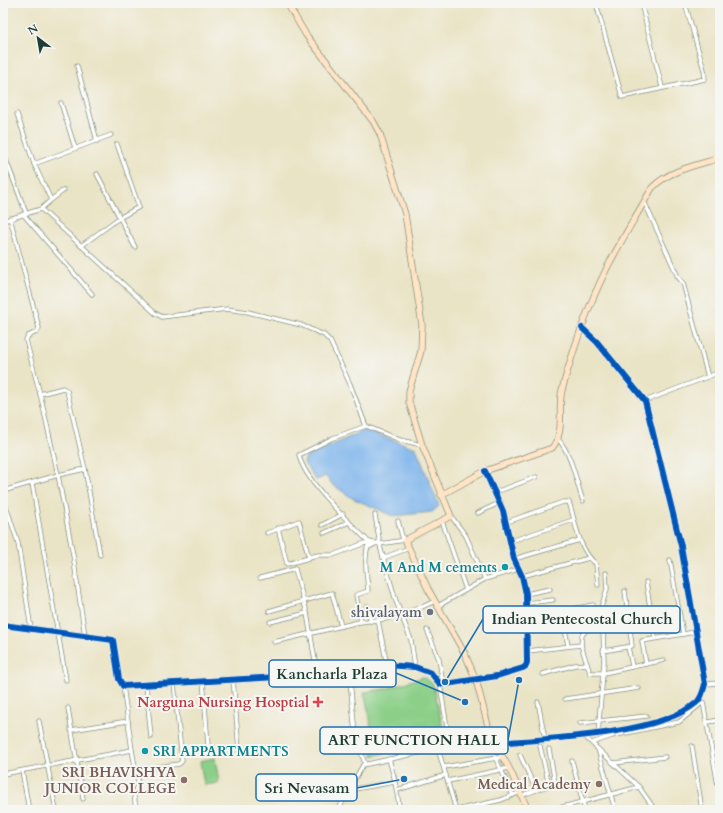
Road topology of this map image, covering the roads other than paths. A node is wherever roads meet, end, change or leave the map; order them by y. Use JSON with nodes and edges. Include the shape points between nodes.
{"nodes":[{"id":1,"x":287,"y":3,"type":"edge"},
{"id":2,"x":596,"y":3,"type":"edge"},
{"id":3,"x":641,"y":3,"type":"edge"},
{"id":4,"x":685,"y":3,"type":"edge"},
{"id":5,"x":76,"y":66,"type":"dead end"},
{"id":6,"x":662,"y":87,"type":"junction"},
{"id":7,"x":61,"y":103,"type":"dead end"},
{"id":8,"x":17,"y":114,"type":"dead end"},
{"id":9,"x":111,"y":135,"type":"dead end"},
{"id":10,"x":97,"y":141,"type":"junction"},
{"id":11,"x":117,"y":144,"type":"dead end"},
{"id":12,"x":74,"y":148,"type":"junction"},
{"id":13,"x":3,"y":152,"type":"edge"},
{"id":14,"x":720,"y":158,"type":"edge"},
{"id":15,"x":34,"y":164,"type":"junction"},
{"id":16,"x":97,"y":174,"type":"dead end"},
{"id":17,"x":64,"y":190,"type":"dead end"},
{"id":18,"x":51,"y":200,"type":"junction"},
{"id":19,"x":644,"y":201,"type":"junction"},
{"id":20,"x":41,"y":209,"type":"junction"},
{"id":21,"x":24,"y":213,"type":"junction"},
{"id":22,"x":10,"y":218,"type":"junction"},
{"id":23,"x":119,"y":218,"type":"junction"},
{"id":24,"x":3,"y":221,"type":"edge"},
{"id":25,"x":81,"y":246,"type":"junction"},
{"id":26,"x":135,"y":247,"type":"dead end"},
{"id":27,"x":92,"y":294,"type":"dead end"},
{"id":28,"x":582,"y":328,"type":"junction"},
{"id":29,"x":720,"y":372,"type":"edge"},
{"id":30,"x":708,"y":377,"type":"junction"},
{"id":31,"x":40,"y":394,"type":"junction"},
{"id":32,"x":645,"y":401,"type":"junction"},
{"id":33,"x":366,"y":426,"type":"junction"},
{"id":34,"x":559,"y":440,"type":"junction"},
{"id":35,"x":422,"y":446,"type":"junction"},
{"id":36,"x":85,"y":469,"type":"junction"},
{"id":37,"x":485,"y":471,"type":"junction"},
{"id":38,"x":58,"y":475,"type":"junction"},
{"id":39,"x":536,"y":477,"type":"dead end"},
{"id":40,"x":32,"y":483,"type":"junction"},
{"id":41,"x":3,"y":491,"type":"edge"},
{"id":42,"x":496,"y":492,"type":"junction"},
{"id":43,"x":442,"y":495,"type":"junction"},
{"id":44,"x":3,"y":497,"type":"edge"},
{"id":45,"x":582,"y":501,"type":"dead end"},
{"id":46,"x":501,"y":502,"type":"junction"},
{"id":47,"x":478,"y":513,"type":"dead end"},
{"id":48,"x":343,"y":514,"type":"junction"},
{"id":49,"x":375,"y":515,"type":"dead end"},
{"id":50,"x":451,"y":516,"type":"junction"},
{"id":51,"x":10,"y":520,"type":"junction"},
{"id":52,"x":573,"y":520,"type":"junction"},
{"id":53,"x":398,"y":521,"type":"dead end"},
{"id":54,"x":442,"y":521,"type":"junction"},
{"id":55,"x":3,"y":522,"type":"edge"},
{"id":56,"x":349,"y":522,"type":"junction"},
{"id":57,"x":507,"y":522,"type":"junction"},
{"id":58,"x":322,"y":524,"type":"dead end"},
{"id":59,"x":278,"y":528,"type":"junction"},
{"id":60,"x":267,"y":533,"type":"dead end"},
{"id":61,"x":324,"y":533,"type":"dead end"},
{"id":62,"x":404,"y":540,"type":"junction"},
{"id":63,"x":580,"y":540,"type":"junction"},
{"id":64,"x":511,"y":541,"type":"junction"},
{"id":65,"x":379,"y":543,"type":"junction"},
{"id":66,"x":368,"y":545,"type":"junction"},
{"id":67,"x":409,"y":548,"type":"junction"},
{"id":68,"x":100,"y":555,"type":"dead end"},
{"id":69,"x":309,"y":557,"type":"junction"},
{"id":70,"x":383,"y":558,"type":"junction"},
{"id":71,"x":589,"y":558,"type":"junction"},
{"id":72,"x":514,"y":559,"type":"junction"},
{"id":73,"x":670,"y":560,"type":"dead end"},
{"id":74,"x":293,"y":563,"type":"junction"},
{"id":75,"x":295,"y":569,"type":"junction"},
{"id":76,"x":519,"y":569,"type":"junction"},
{"id":77,"x":606,"y":573,"type":"dead end"},
{"id":78,"x":522,"y":576,"type":"junction"},
{"id":79,"x":260,"y":578,"type":"dead end"},
{"id":80,"x":485,"y":579,"type":"junction"},
{"id":81,"x":646,"y":582,"type":"dead end"},
{"id":82,"x":598,"y":585,"type":"dead end"},
{"id":83,"x":550,"y":589,"type":"dead end"},
{"id":84,"x":466,"y":590,"type":"junction"},
{"id":85,"x":625,"y":591,"type":"dead end"},
{"id":86,"x":526,"y":594,"type":"junction"},
{"id":87,"x":303,"y":600,"type":"junction"},
{"id":88,"x":553,"y":600,"type":"dead end"},
{"id":89,"x":437,"y":603,"type":"junction"},
{"id":90,"x":527,"y":603,"type":"junction"},
{"id":91,"x":368,"y":606,"type":"dead end"},
{"id":92,"x":269,"y":611,"type":"dead end"},
{"id":93,"x":307,"y":613,"type":"junction"},
{"id":94,"x":402,"y":614,"type":"junction"},
{"id":95,"x":598,"y":616,"type":"junction"},
{"id":96,"x":378,"y":620,"type":"junction"},
{"id":97,"x":371,"y":621,"type":"junction"},
{"id":98,"x":270,"y":622,"type":"dead end"},
{"id":99,"x":361,"y":622,"type":"junction"},
{"id":100,"x":3,"y":625,"type":"edge"},
{"id":101,"x":341,"y":626,"type":"junction"},
{"id":102,"x":31,"y":630,"type":"junction"},
{"id":103,"x":427,"y":630,"type":"dead end"},
{"id":104,"x":693,"y":632,"type":"junction"},
{"id":105,"x":57,"y":634,"type":"junction"},
{"id":106,"x":311,"y":634,"type":"junction"},
{"id":107,"x":685,"y":634,"type":"junction"},
{"id":108,"x":85,"y":636,"type":"junction"},
{"id":109,"x":655,"y":638,"type":"junction"},
{"id":110,"x":274,"y":642,"type":"dead end"},
{"id":111,"x":643,"y":644,"type":"junction"},
{"id":112,"x":581,"y":645,"type":"junction"},
{"id":113,"x":568,"y":646,"type":"junction"},
{"id":114,"x":632,"y":646,"type":"junction"},
{"id":115,"x":628,"y":648,"type":"junction"},
{"id":116,"x":527,"y":651,"type":"junction"},
{"id":117,"x":603,"y":651,"type":"junction"},
{"id":118,"x":664,"y":660,"type":"dead end"},
{"id":119,"x":587,"y":664,"type":"junction"},
{"id":120,"x":646,"y":664,"type":"junction"},
{"id":121,"x":387,"y":665,"type":"junction"},
{"id":122,"x":632,"y":666,"type":"junction"},
{"id":123,"x":416,"y":667,"type":"junction"},
{"id":124,"x":349,"y":668,"type":"junction"},
{"id":125,"x":317,"y":673,"type":"junction"},
{"id":126,"x":604,"y":673,"type":"junction"},
{"id":127,"x":543,"y":674,"type":"dead end"},
{"id":128,"x":233,"y":679,"type":"junction"},
{"id":129,"x":66,"y":680,"type":"dead end"},
{"id":130,"x":203,"y":680,"type":"junction"},
{"id":131,"x":476,"y":680,"type":"junction"},
{"id":132,"x":174,"y":682,"type":"junction"},
{"id":133,"x":720,"y":683,"type":"edge"},
{"id":134,"x":441,"y":684,"type":"junction"},
{"id":135,"x":705,"y":684,"type":"junction"},
{"id":136,"x":146,"y":685,"type":"junction"},
{"id":137,"x":123,"y":686,"type":"junction"},
{"id":138,"x":639,"y":688,"type":"dead end"},
{"id":139,"x":602,"y":693,"type":"junction"},
{"id":140,"x":565,"y":699,"type":"dead end"},
{"id":141,"x":702,"y":699,"type":"junction"},
{"id":142,"x":538,"y":702,"type":"dead end"},
{"id":143,"x":68,"y":708,"type":"dead end"},
{"id":144,"x":647,"y":716,"type":"dead end"},
{"id":145,"x":720,"y":720,"type":"edge"},
{"id":146,"x":39,"y":721,"type":"dead end"},
{"id":147,"x":128,"y":721,"type":"junction"},
{"id":148,"x":599,"y":721,"type":"junction"},
{"id":149,"x":708,"y":722,"type":"junction"},
{"id":150,"x":580,"y":723,"type":"dead end"},
{"id":151,"x":71,"y":730,"type":"junction"},
{"id":152,"x":598,"y":733,"type":"junction"},
{"id":153,"x":151,"y":737,"type":"dead end"},
{"id":154,"x":491,"y":737,"type":"junction"},
{"id":155,"x":586,"y":737,"type":"junction"},
{"id":156,"x":546,"y":739,"type":"junction"},
{"id":157,"x":591,"y":742,"type":"junction"},
{"id":158,"x":495,"y":743,"type":"junction"},
{"id":159,"x":208,"y":745,"type":"dead end"},
{"id":160,"x":450,"y":746,"type":"junction"},
{"id":161,"x":540,"y":746,"type":"dead end"},
{"id":162,"x":692,"y":746,"type":"dead end"},
{"id":163,"x":438,"y":749,"type":"junction"},
{"id":164,"x":549,"y":749,"type":"dead end"},
{"id":165,"x":598,"y":749,"type":"junction"},
{"id":166,"x":132,"y":750,"type":"junction"},
{"id":167,"x":239,"y":750,"type":"dead end"},
{"id":168,"x":520,"y":755,"type":"dead end"},
{"id":169,"x":495,"y":757,"type":"junction"},
{"id":170,"x":503,"y":757,"type":"junction"},
{"id":171,"x":665,"y":757,"type":"dead end"},
{"id":172,"x":389,"y":759,"type":"junction"},
{"id":173,"x":76,"y":760,"type":"junction"},
{"id":174,"x":572,"y":761,"type":"dead end"},
{"id":175,"x":614,"y":763,"type":"junction"},
{"id":176,"x":365,"y":764,"type":"junction"},
{"id":177,"x":48,"y":765,"type":"junction"},
{"id":178,"x":444,"y":767,"type":"junction"},
{"id":179,"x":509,"y":768,"type":"junction"},
{"id":180,"x":501,"y":769,"type":"junction"},
{"id":181,"x":136,"y":770,"type":"junction"},
{"id":182,"x":22,"y":771,"type":"junction"},
{"id":183,"x":3,"y":774,"type":"edge"},
{"id":184,"x":446,"y":775,"type":"junction"},
{"id":185,"x":448,"y":781,"type":"junction"},
{"id":186,"x":395,"y":782,"type":"junction"},
{"id":187,"x":549,"y":785,"type":"junction"},
{"id":188,"x":639,"y":787,"type":"junction"},
{"id":189,"x":349,"y":790,"type":"junction"},
{"id":190,"x":397,"y":790,"type":"junction"},
{"id":191,"x":536,"y":790,"type":"junction"},
{"id":192,"x":611,"y":793,"type":"junction"},
{"id":193,"x":518,"y":794,"type":"junction"},
{"id":194,"x":720,"y":796,"type":"edge"},
{"id":195,"x":83,"y":799,"type":"dead end"},
{"id":196,"x":583,"y":801,"type":"junction"},
{"id":197,"x":527,"y":808,"type":"edge"},
{"id":198,"x":29,"y":810,"type":"edge"},
{"id":199,"x":56,"y":810,"type":"edge"},
{"id":200,"x":136,"y":810,"type":"edge"},
{"id":201,"x":339,"y":810,"type":"edge"},
{"id":202,"x":400,"y":810,"type":"edge"},
{"id":203,"x":456,"y":810,"type":"edge"},
{"id":204,"x":511,"y":810,"type":"edge"},
{"id":205,"x":551,"y":810,"type":"edge"},
{"id":206,"x":586,"y":810,"type":"edge"},
{"id":207,"x":615,"y":810,"type":"edge"},
{"id":208,"x":655,"y":810,"type":"edge"},
{"id":209,"x":702,"y":810,"type":"edge"}],
"edges":[{"from":1,"to":35,"type":"street","via":[[306,35],[373,121],[380,134],[405,214],[422,325],[421,351],[409,392],[409,402]]},
{"from":2,"to":6,"type":"street","via":[[622,97]]},
{"from":3,"to":6,"type":"street"},
{"from":4,"to":6,"type":"street","via":[[705,79]]},
{"from":5,"to":10,"type":"street"},
{"from":7,"to":12,"type":"street"},
{"from":8,"to":15,"type":"street"},
{"from":9,"to":10,"type":"street"},
{"from":10,"to":12,"type":"street"},
{"from":11,"to":23,"type":"street","via":[[139,205],[138,209]]},
{"from":12,"to":15,"type":"street"},
{"from":13,"to":21,"type":"street"},
{"from":14,"to":19,"type":"street","via":[[661,178]]},
{"from":15,"to":18,"type":"street"},
{"from":16,"to":23,"type":"street"},
{"from":17,"to":18,"type":"street"},
{"from":18,"to":20,"type":"street"},
{"from":19,"to":28,"type":"street","via":[[606,271]]},
{"from":19,"to":30,"type":"street","via":[[683,283]]},
{"from":20,"to":21,"type":"street"},
{"from":20,"to":25,"type":"street"},
{"from":21,"to":22,"type":"street"},
{"from":21,"to":27,"type":"street"},
{"from":22,"to":24,"type":"street"},
{"from":22,"to":31,"type":"street","via":[[39,328],[26,340]]},
{"from":23,"to":25,"type":"street"},
{"from":23,"to":26,"type":"street"},
{"from":25,"to":33,"type":"street","via":[[162,317],[227,309],[301,325],[324,335],[330,341],[350,384]]},
{"from":28,"to":32,"type":"street","via":[[597,342]]},
{"from":28,"to":34,"type":"street","via":[[568,366],[560,399]]},
{"from":29,"to":30,"type":"street"},
{"from":30,"to":32,"type":"street"},
{"from":31,"to":36,"type":"street","via":[[67,389]]},
{"from":31,"to":38,"type":"street"},
{"from":32,"to":104,"type":"street","via":[[681,546]]},
{"from":33,"to":35,"type":"street"},
{"from":33,"to":48,"type":"street","via":[[333,438],[299,455],[301,464],[316,486]]},
{"from":34,"to":37,"type":"street","via":[[552,448]]},
{"from":34,"to":45,"type":"street","via":[[569,458]]},
{"from":35,"to":43,"type":"street"},
{"from":36,"to":38,"type":"street"},
{"from":36,"to":68,"type":"street"},
{"from":37,"to":42,"type":"street"},
{"from":37,"to":43,"type":"street"},
{"from":38,"to":40,"type":"street"},
{"from":38,"to":108,"type":"street"},
{"from":39,"to":42,"type":"street"},
{"from":40,"to":41,"type":"street"},
{"from":40,"to":105,"type":"street"},
{"from":42,"to":46,"type":"street"},
{"from":43,"to":50,"type":"street"},
{"from":44,"to":51,"type":"street"},
{"from":46,"to":47,"type":"street"},
{"from":46,"to":57,"type":"street"},
{"from":48,"to":56,"type":"street"},
{"from":48,"to":58,"type":"street"},
{"from":49,"to":65,"type":"street"},
{"from":50,"to":54,"type":"street"},
{"from":50,"to":80,"type":"street","via":[[466,536]]},
{"from":51,"to":55,"type":"street"},
{"from":51,"to":102,"type":"street","via":[[18,543]]},
{"from":52,"to":57,"type":"street","via":[[569,502],[566,501]]},
{"from":52,"to":63,"type":"street"},
{"from":52,"to":64,"type":"street"},
{"from":53,"to":62,"type":"street"},
{"from":54,"to":62,"type":"street"},
{"from":54,"to":84,"type":"street"},
{"from":56,"to":61,"type":"street"},
{"from":56,"to":66,"type":"street"},
{"from":57,"to":64,"type":"street"},
{"from":59,"to":60,"type":"street"},
{"from":59,"to":69,"type":"street","via":[[299,520]]},
{"from":59,"to":74,"type":"street","via":[[287,564]]},
{"from":62,"to":65,"type":"street"},
{"from":62,"to":67,"type":"street"},
{"from":63,"to":71,"type":"street"},
{"from":63,"to":72,"type":"street"},
{"from":64,"to":72,"type":"street"},
{"from":65,"to":66,"type":"street"},
{"from":65,"to":70,"type":"street"},
{"from":66,"to":69,"type":"street","via":[[365,543],[333,555]]},
{"from":66,"to":99,"type":"street","via":[[365,566],[368,591],[356,595]]},
{"from":67,"to":70,"type":"street"},
{"from":67,"to":89,"type":"street"},
{"from":69,"to":74,"type":"street"},
{"from":70,"to":94,"type":"street"},
{"from":71,"to":78,"type":"street"},
{"from":71,"to":82,"type":"street","via":[[596,564]]},
{"from":72,"to":76,"type":"street"},
{"from":73,"to":107,"type":"street"},
{"from":74,"to":75,"type":"street"},
{"from":75,"to":79,"type":"street"},
{"from":75,"to":87,"type":"street"},
{"from":76,"to":78,"type":"street"},
{"from":76,"to":80,"type":"street"},
{"from":77,"to":95,"type":"street","via":[[607,589]]},
{"from":78,"to":86,"type":"street"},
{"from":80,"to":84,"type":"street"},
{"from":81,"to":109,"type":"street"},
{"from":83,"to":86,"type":"street"},
{"from":84,"to":89,"type":"street"},
{"from":85,"to":114,"type":"street"},
{"from":86,"to":90,"type":"street"},
{"from":87,"to":92,"type":"street"},
{"from":87,"to":93,"type":"street"},
{"from":87,"to":101,"type":"street","via":[[332,593]]},
{"from":88,"to":90,"type":"street"},
{"from":89,"to":94,"type":"street"},
{"from":89,"to":131,"type":"street"},
{"from":90,"to":116,"type":"street"},
{"from":91,"to":97,"type":"street"},
{"from":93,"to":98,"type":"street"},
{"from":93,"to":106,"type":"street"},
{"from":94,"to":96,"type":"street"},
{"from":94,"to":123,"type":"street","via":[[411,640]]},
{"from":95,"to":112,"type":"street","via":[[582,635]]},
{"from":95,"to":113,"type":"street","via":[[593,605],[564,610],[562,613]]},
{"from":95,"to":117,"type":"street","via":[[602,628]]},
{"from":96,"to":97,"type":"street"},
{"from":96,"to":121,"type":"street"},
{"from":97,"to":99,"type":"street"},
{"from":99,"to":101,"type":"street"},
{"from":100,"to":102,"type":"street"},
{"from":101,"to":106,"type":"street"},
{"from":102,"to":105,"type":"street"},
{"from":103,"to":134,"type":"street","via":[[439,659]]},
{"from":104,"to":107,"type":"street"},
{"from":104,"to":135,"type":"street"},
{"from":105,"to":108,"type":"street"},
{"from":105,"to":129,"type":"street"},
{"from":106,"to":110,"type":"street"},
{"from":106,"to":125,"type":"street"},
{"from":107,"to":109,"type":"street"},
{"from":108,"to":137,"type":"street","via":[[113,640],[119,679]]},
{"from":109,"to":111,"type":"street","via":[[642,640]]},
{"from":111,"to":114,"type":"street"},
{"from":111,"to":120,"type":"street"},
{"from":112,"to":113,"type":"street"},
{"from":112,"to":119,"type":"street"},
{"from":113,"to":116,"type":"street"},
{"from":114,"to":115,"type":"street"},
{"from":115,"to":117,"type":"street"},
{"from":115,"to":122,"type":"street"},
{"from":116,"to":131,"type":"street","via":[[526,666],[523,668]]},
{"from":117,"to":126,"type":"street"},
{"from":118,"to":120,"type":"street"},
{"from":119,"to":126,"type":"street","via":[[590,673]]},
{"from":119,"to":127,"type":"street"},
{"from":120,"to":122,"type":"street"},
{"from":121,"to":123,"type":"street"},
{"from":121,"to":124,"type":"street"},
{"from":122,"to":126,"type":"street"},
{"from":123,"to":134,"type":"street","via":[[431,673]]},
{"from":124,"to":125,"type":"street"},
{"from":124,"to":176,"type":"street","via":[[355,734]]},
{"from":125,"to":128,"type":"street"},
{"from":126,"to":139,"type":"street"},
{"from":128,"to":130,"type":"street"},
{"from":128,"to":167,"type":"street"},
{"from":130,"to":132,"type":"street"},
{"from":130,"to":159,"type":"street"},
{"from":131,"to":134,"type":"street"},
{"from":131,"to":154,"type":"street"},
{"from":132,"to":136,"type":"street"},
{"from":132,"to":181,"type":"street","via":[[182,761],[179,764]]},
{"from":133,"to":135,"type":"street"},
{"from":134,"to":160,"type":"street"},
{"from":135,"to":141,"type":"street"},
{"from":136,"to":137,"type":"street"},
{"from":136,"to":153,"type":"street"},
{"from":137,"to":147,"type":"street"},
{"from":138,"to":139,"type":"street"},
{"from":139,"to":140,"type":"street"},
{"from":139,"to":148,"type":"street"},
{"from":141,"to":149,"type":"street"},
{"from":141,"to":152,"type":"street","via":[[665,719]]},
{"from":141,"to":157,"type":"street","via":[[679,722]]},
{"from":142,"to":156,"type":"street"},
{"from":143,"to":151,"type":"street"},
{"from":144,"to":148,"type":"street"},
{"from":145,"to":149,"type":"street"},
{"from":146,"to":177,"type":"street"},
{"from":147,"to":151,"type":"street"},
{"from":147,"to":166,"type":"street"},
{"from":148,"to":150,"type":"street"},
{"from":148,"to":152,"type":"street"},
{"from":149,"to":194,"type":"street"},
{"from":151,"to":173,"type":"street"},
{"from":152,"to":155,"type":"street"},
{"from":154,"to":158,"type":"street"},
{"from":154,"to":160,"type":"street"},
{"from":155,"to":156,"type":"street"},
{"from":155,"to":157,"type":"street"},
{"from":156,"to":158,"type":"street"},
{"from":157,"to":165,"type":"street"},
{"from":158,"to":170,"type":"street"},
{"from":160,"to":163,"type":"street"},
{"from":161,"to":187,"type":"street"},
{"from":162,"to":209,"type":"street"},
{"from":163,"to":172,"type":"street"},
{"from":163,"to":178,"type":"street"},
{"from":164,"to":187,"type":"street","via":[[556,781]]},
{"from":165,"to":175,"type":"street"},
{"from":165,"to":192,"type":"street"},
{"from":166,"to":173,"type":"street"},
{"from":166,"to":181,"type":"street"},
{"from":168,"to":191,"type":"street"},
{"from":169,"to":170,"type":"street"},
{"from":169,"to":178,"type":"street"},
{"from":169,"to":180,"type":"street"},
{"from":170,"to":179,"type":"street"},
{"from":171,"to":175,"type":"street"},
{"from":172,"to":176,"type":"street"},
{"from":172,"to":186,"type":"street"},
{"from":173,"to":177,"type":"street"},
{"from":173,"to":195,"type":"street"},
{"from":174,"to":196,"type":"street"},
{"from":175,"to":188,"type":"street"},
{"from":176,"to":189,"type":"street"},
{"from":177,"to":182,"type":"street"},
{"from":177,"to":199,"type":"street"},
{"from":178,"to":184,"type":"street"},
{"from":179,"to":180,"type":"street"},
{"from":179,"to":193,"type":"street"},
{"from":180,"to":185,"type":"street"},
{"from":180,"to":193,"type":"street"},
{"from":181,"to":200,"type":"street"},
{"from":182,"to":183,"type":"street"},
{"from":182,"to":198,"type":"street"},
{"from":184,"to":185,"type":"street"},
{"from":184,"to":190,"type":"street"},
{"from":185,"to":203,"type":"street"},
{"from":186,"to":189,"type":"street"},
{"from":186,"to":190,"type":"street"},
{"from":187,"to":191,"type":"street"},
{"from":188,"to":192,"type":"street"},
{"from":188,"to":208,"type":"street"},
{"from":189,"to":201,"type":"street"},
{"from":190,"to":202,"type":"street"},
{"from":191,"to":193,"type":"street"},
{"from":192,"to":196,"type":"street"},
{"from":192,"to":207,"type":"street"},
{"from":193,"to":197,"type":"street"},
{"from":193,"to":203,"type":"street"},
{"from":196,"to":205,"type":"street"},
{"from":196,"to":206,"type":"street"},
{"from":197,"to":204,"type":"street"}]}
